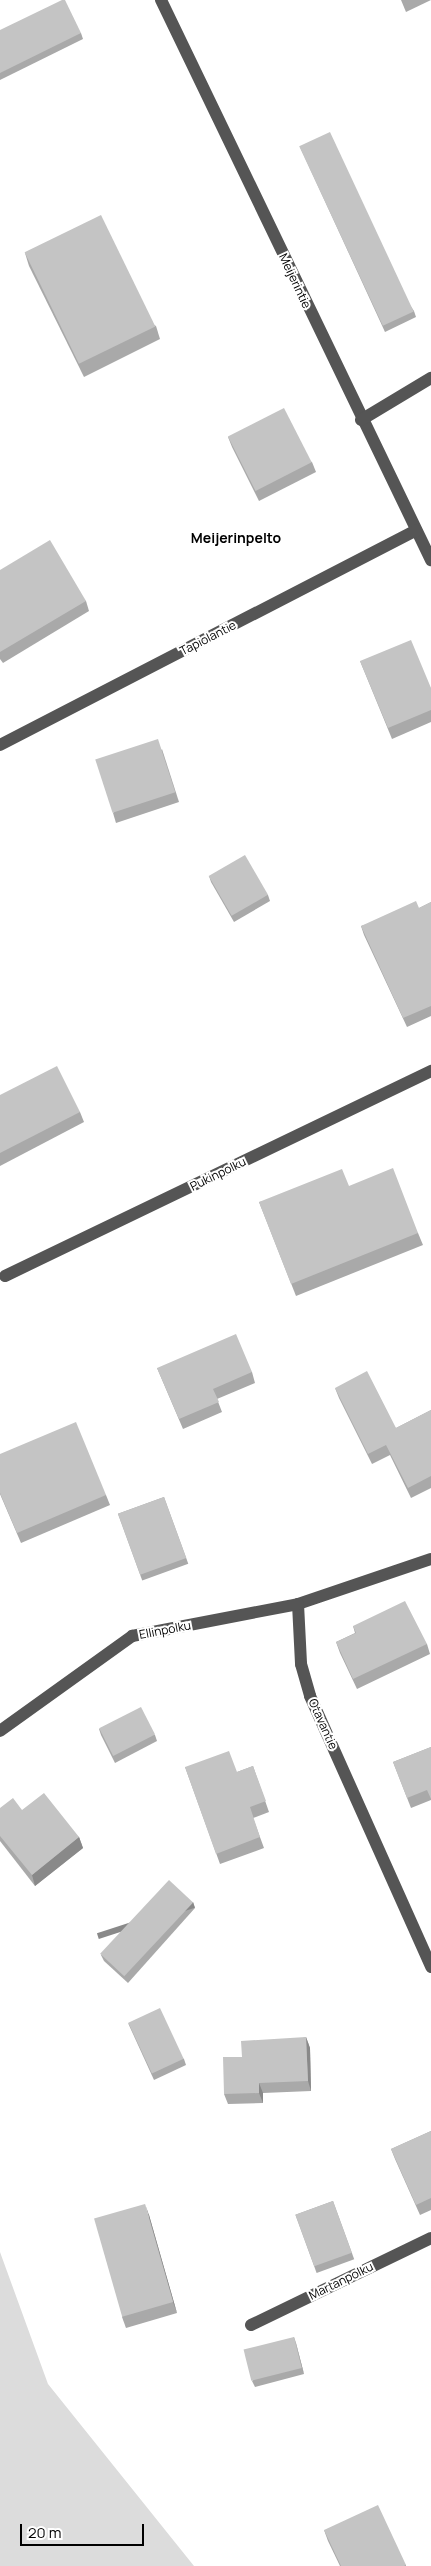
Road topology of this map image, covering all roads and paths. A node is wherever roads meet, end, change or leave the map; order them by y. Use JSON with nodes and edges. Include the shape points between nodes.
{"nodes":[{"id":1,"x":161,"y":0,"type":"edge"},
{"id":2,"x":431,"y":378,"type":"edge"},
{"id":3,"x":361,"y":420,"type":"junction"},
{"id":4,"x":416,"y":530,"type":"junction"},
{"id":5,"x":431,"y":560,"type":"edge"},
{"id":6,"x":0,"y":746,"type":"edge"},
{"id":7,"x":431,"y":1071,"type":"edge"},
{"id":8,"x":5,"y":1276,"type":"dead end"},
{"id":9,"x":431,"y":1559,"type":"edge"},
{"id":10,"x":298,"y":1604,"type":"junction"},
{"id":11,"x":0,"y":1731,"type":"edge"},
{"id":12,"x":431,"y":1967,"type":"edge"},
{"id":13,"x":431,"y":2238,"type":"edge"},
{"id":14,"x":252,"y":2325,"type":"dead end"}],
"edges":[{"from":1,"to":3,"type":"street","name":"Meijerintie"},
{"from":2,"to":3,"type":"street"},
{"from":3,"to":4,"type":"street","name":"Meijerintie"},
{"from":4,"to":5,"type":"street","name":"Meijerintie"},
{"from":4,"to":6,"type":"street","name":"Tapiolantie"},
{"from":7,"to":8,"type":"street","name":"Pukinpolku"},
{"from":9,"to":10,"type":"street"},
{"from":10,"to":11,"type":"street","name":"Ellinpolku","via":[[132,1636]]},
{"from":10,"to":12,"type":"street","name":"Otavantie","via":[[301,1664],[310,1696]]},
{"from":13,"to":14,"type":"street","name":"Martanpolku"}]}
